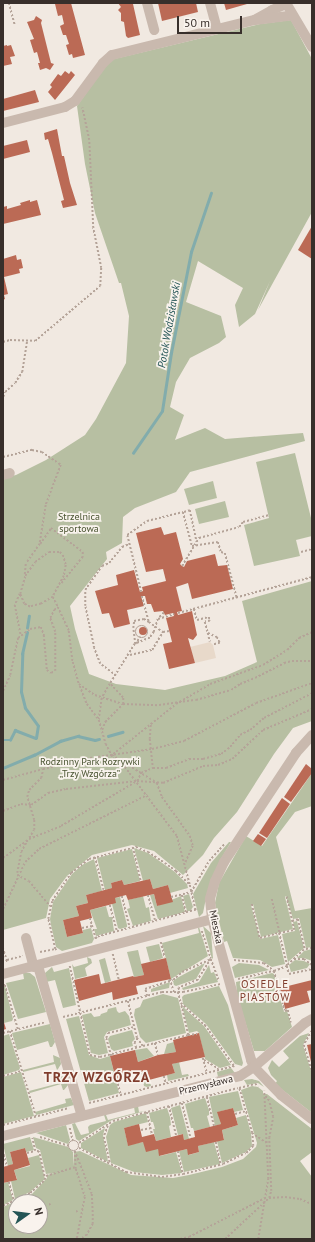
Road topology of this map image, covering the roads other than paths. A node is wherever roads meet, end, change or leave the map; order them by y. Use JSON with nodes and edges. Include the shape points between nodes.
{"nodes":[{"id":1,"x":147,"y":3,"type":"edge"},
{"id":2,"x":210,"y":3,"type":"edge"},
{"id":3,"x":286,"y":4,"type":"edge"},
{"id":4,"x":293,"y":15,"type":"junction"},
{"id":5,"x":255,"y":20,"type":"junction"},
{"id":6,"x":217,"y":29,"type":"junction"},
{"id":7,"x":154,"y":30,"type":"dead end"},
{"id":8,"x":312,"y":47,"type":"edge"},
{"id":9,"x":3,"y":123,"type":"edge"},
{"id":10,"x":312,"y":735,"type":"edge"},
{"id":11,"x":212,"y":919,"type":"junction"},
{"id":12,"x":26,"y":938,"type":"dead end"},
{"id":13,"x":36,"y":966,"type":"junction"},
{"id":14,"x":3,"y":974,"type":"edge"},
{"id":15,"x":312,"y":1019,"type":"edge"},
{"id":16,"x":254,"y":1067,"type":"junction"},
{"id":17,"x":82,"y":1116,"type":"junction"},
{"id":18,"x":312,"y":1119,"type":"edge"},
{"id":19,"x":3,"y":1136,"type":"edge"}],
"edges":[{"from":1,"to":7,"type":"street"},
{"from":2,"to":6,"type":"street"},
{"from":3,"to":4,"type":"street"},
{"from":3,"to":5,"type":"street"},
{"from":4,"to":5,"type":"street"},
{"from":4,"to":8,"type":"street"},
{"from":5,"to":6,"type":"street"},
{"from":6,"to":9,"type":"street","via":[[112,55],[102,63],[75,101],[65,107]]},
{"from":10,"to":11,"type":"street","name":"Mieszka","via":[[296,753],[224,862],[210,899]]},
{"from":11,"to":13,"type":"street","via":[[111,946],[65,955]]},
{"from":11,"to":16,"type":"street","name":"Mieszka","via":[[247,1053]]},
{"from":12,"to":13,"type":"street"},
{"from":13,"to":14,"type":"street"},
{"from":13,"to":17,"type":"street"},
{"from":15,"to":16,"type":"street","name":"Przemysława","via":[[300,1026]]},
{"from":16,"to":17,"type":"street","name":"Przemysława","via":[[240,1076]]},
{"from":16,"to":18,"type":"street","name":"Mieszka","via":[[268,1089]]},
{"from":17,"to":19,"type":"street","name":"Przemysława"}]}
